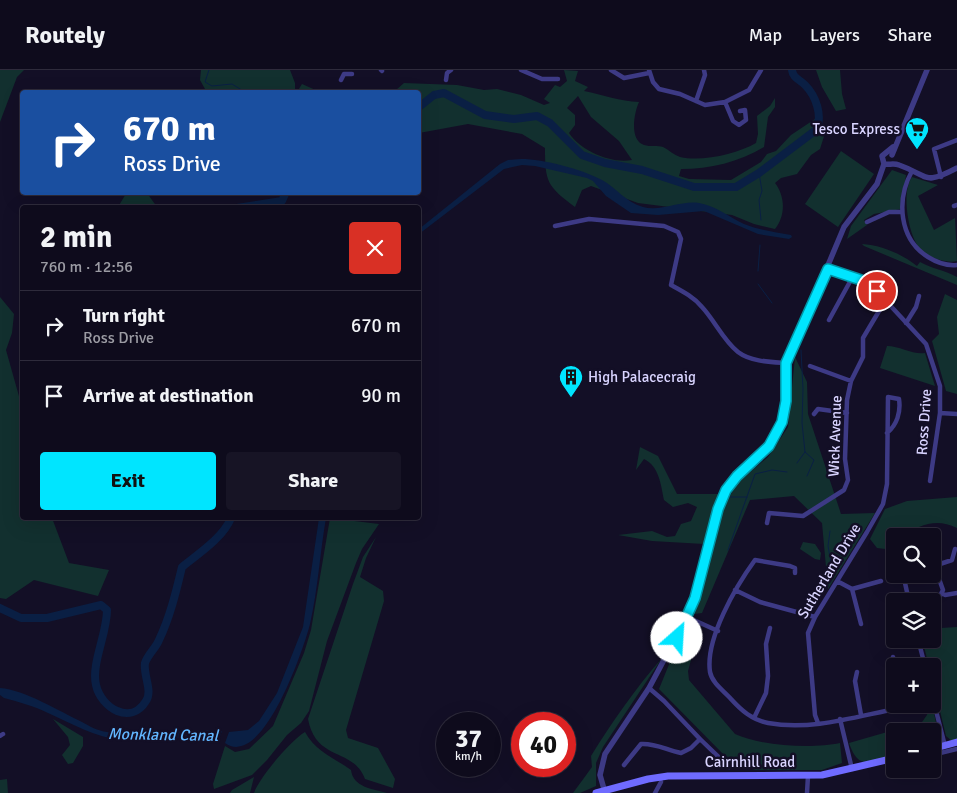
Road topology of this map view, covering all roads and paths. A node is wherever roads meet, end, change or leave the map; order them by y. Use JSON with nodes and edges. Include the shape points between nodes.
{"nodes":[{"id":1,"x":451,"y":70,"type":"edge"},
{"id":2,"x":521,"y":70,"type":"edge"},
{"id":3,"x":611,"y":70,"type":"edge"},
{"id":4,"x":761,"y":70,"type":"edge"},
{"id":5,"x":927,"y":70,"type":"edge"},
{"id":6,"x":706,"y":71,"type":"edge"},
{"id":7,"x":343,"y":72,"type":"edge"},
{"id":8,"x":649,"y":72,"type":"edge"},
{"id":9,"x":352,"y":74,"type":"dead end"},
{"id":10,"x":558,"y":79,"type":"dead end"},
{"id":11,"x":341,"y":80,"type":"dead end"},
{"id":12,"x":446,"y":80,"type":"dead end"},
{"id":13,"x":696,"y":101,"type":"junction"},
{"id":14,"x":725,"y":102,"type":"junction"},
{"id":15,"x":740,"y":111,"type":"dead end"},
{"id":16,"x":957,"y":140,"type":"edge"},
{"id":17,"x":889,"y":160,"type":"junction"},
{"id":18,"x":957,"y":168,"type":"edge"},
{"id":19,"x":912,"y":171,"type":"junction"},
{"id":20,"x":941,"y":177,"type":"junction"},
{"id":21,"x":902,"y":212,"type":"junction"},
{"id":22,"x":867,"y":222,"type":"dead end"},
{"id":23,"x":555,"y":226,"type":"dead end"},
{"id":24,"x":957,"y":265,"type":"edge"},
{"id":25,"x":828,"y":269,"type":"junction"},
{"id":26,"x":852,"y":278,"type":"junction"},
{"id":27,"x":919,"y":296,"type":"dead end"},
{"id":28,"x":885,"y":301,"type":"junction"},
{"id":29,"x":829,"y":320,"type":"dead end"},
{"id":30,"x":906,"y":323,"type":"junction"},
{"id":31,"x":786,"y":363,"type":"junction"},
{"id":32,"x":810,"y":366,"type":"dead end"},
{"id":33,"x":851,"y":381,"type":"junction"},
{"id":34,"x":847,"y":413,"type":"junction"},
{"id":35,"x":940,"y":413,"type":"junction"},
{"id":36,"x":814,"y":414,"type":"dead end"},
{"id":37,"x":957,"y":414,"type":"edge"},
{"id":38,"x":888,"y":433,"type":"junction"},
{"id":39,"x":930,"y":481,"type":"dead end"},
{"id":40,"x":767,"y":523,"type":"dead end"},
{"id":41,"x":955,"y":549,"type":"dead end"},
{"id":42,"x":941,"y":564,"type":"edge"},
{"id":43,"x":795,"y":573,"type":"dead end"},
{"id":44,"x":941,"y":580,"type":"edge"},
{"id":45,"x":837,"y":581,"type":"junction"},
{"id":46,"x":881,"y":581,"type":"dead end"},
{"id":47,"x":852,"y":589,"type":"junction"},
{"id":48,"x":735,"y":590,"type":"junction"},
{"id":49,"x":942,"y":593,"type":"joint"},
{"id":50,"x":957,"y":594,"type":"edge"},
{"id":51,"x":688,"y":617,"type":"junction"},
{"id":52,"x":815,"y":617,"type":"junction"},
{"id":53,"x":861,"y":624,"type":"dead end"},
{"id":54,"x":770,"y":628,"type":"dead end"},
{"id":55,"x":718,"y":631,"type":"junction"},
{"id":56,"x":857,"y":672,"type":"dead end"},
{"id":57,"x":649,"y":688,"type":"junction"},
{"id":58,"x":886,"y":711,"type":"edge"},
{"id":59,"x":937,"y":713,"type":"edge"},
{"id":60,"x":861,"y":715,"type":"junction"},
{"id":61,"x":754,"y":718,"type":"junction"},
{"id":62,"x":840,"y":720,"type":"junction"},
{"id":63,"x":818,"y":723,"type":"junction"},
{"id":64,"x":700,"y":739,"type":"junction"},
{"id":65,"x":957,"y":742,"type":"edge"},
{"id":66,"x":945,"y":746,"type":"junction"},
{"id":67,"x":941,"y":748,"type":"edge"},
{"id":68,"x":957,"y":749,"type":"edge"},
{"id":69,"x":941,"y":751,"type":"edge"},
{"id":70,"x":886,"y":760,"type":"edge"},
{"id":71,"x":624,"y":765,"type":"dead end"},
{"id":72,"x":729,"y":767,"type":"dead end"},
{"id":73,"x":852,"y":769,"type":"junction"},
{"id":74,"x":808,"y":776,"type":"junction"},
{"id":75,"x":661,"y":782,"type":"dead end"},
{"id":76,"x":604,"y":789,"type":"junction"},
{"id":77,"x":596,"y":793,"type":"edge"},
{"id":78,"x":655,"y":793,"type":"edge"},
{"id":79,"x":807,"y":793,"type":"edge"}],
"edges":[{"from":1,"to":12,"type":"street"},
{"from":2,"to":10,"type":"street","via":[[542,79]]},
{"from":3,"to":8,"type":"street","via":[[624,78]]},
{"from":4,"to":14,"type":"street","via":[[751,88]]},
{"from":5,"to":17,"type":"street"},
{"from":6,"to":13,"type":"street"},
{"from":7,"to":9,"type":"street"},
{"from":7,"to":11,"type":"street"},
{"from":8,"to":13,"type":"street","via":[[659,89]]},
{"from":13,"to":14,"type":"street","via":[[705,105]]},
{"from":14,"to":15,"type":"street","via":[[733,120],[739,124],[746,120],[745,110]]},
{"from":16,"to":20,"type":"street","via":[[934,149]]},
{"from":17,"to":19,"type":"street"},
{"from":17,"to":25,"type":"street","via":[[876,184],[844,227]]},
{"from":18,"to":20,"type":"street"},
{"from":19,"to":20,"type":"street","via":[[927,179]]},
{"from":19,"to":21,"type":"street","via":[[906,182]]},
{"from":21,"to":22,"type":"street","via":[[889,212]]},
{"from":21,"to":24,"type":"street","via":[[912,245],[935,262]]},
{"from":23,"to":31,"type":"street","via":[[589,219],[664,226],[678,232],[681,239],[670,285],[702,306],[728,343],[740,354],[765,362]]},
{"from":25,"to":26,"type":"street","name":"Ross Drive"},
{"from":25,"to":31,"type":"street"},
{"from":26,"to":28,"type":"street","name":"Ross Drive","via":[[873,287]]},
{"from":26,"to":29,"type":"street"},
{"from":27,"to":30,"type":"street"},
{"from":28,"to":30,"type":"street","name":"Ross Drive"},
{"from":28,"to":33,"type":"street","name":"Wick Avenue","via":[[863,338],[863,357]]},
{"from":30,"to":35,"type":"street","name":"Ross Drive","via":[[926,344],[940,386]]},
{"from":31,"to":51,"type":"street","via":[[786,401],[782,422],[769,446],[726,490]]},
{"from":32,"to":33,"type":"street"},
{"from":33,"to":34,"type":"street","name":"Wick Avenue"},
{"from":34,"to":36,"type":"street","via":[[818,409]]},
{"from":34,"to":40,"type":"street","name":"Wick Avenue","via":[[844,459],[848,480],[844,490],[803,516],[769,513]]},
{"from":35,"to":37,"type":"street"},
{"from":35,"to":39,"type":"street","name":"Ross Drive"},
{"from":38,"to":38,"type":"street","name":"Sutherland Drive","via":[[896,426],[900,406],[899,399],[888,397]]},
{"from":38,"to":45,"type":"street","name":"Sutherland Drive","via":[[887,484],[882,504]]},
{"from":41,"to":42,"type":"street","via":[[952,560]]},
{"from":43,"to":48,"type":"street","via":[[795,568],[790,566],[755,560]]},
{"from":44,"to":49,"type":"street"},
{"from":45,"to":47,"type":"street"},
{"from":45,"to":52,"type":"street","name":"Sutherland Drive"},
{"from":46,"to":47,"type":"street"},
{"from":47,"to":53,"type":"street"},
{"from":48,"to":52,"type":"street","via":[[760,602]]},
{"from":48,"to":55,"type":"street","via":[[722,614]]},
{"from":49,"to":50,"type":"street"},
{"from":51,"to":55,"type":"street"},
{"from":51,"to":57,"type":"street"},
{"from":52,"to":63,"type":"street","name":"Sutherland Drive","via":[[808,633]]},
{"from":54,"to":61,"type":"street","via":[[766,644],[766,693]]},
{"from":55,"to":61,"type":"street","via":[[712,650],[711,675],[744,712]]},
{"from":56,"to":60,"type":"street","via":[[854,681]]},
{"from":57,"to":64,"type":"street"},
{"from":57,"to":76,"type":"street","via":[[605,754],[600,775]]},
{"from":58,"to":60,"type":"street"},
{"from":59,"to":66,"type":"street"},
{"from":60,"to":62,"type":"street"},
{"from":61,"to":63,"type":"street","via":[[768,723],[810,726]]},
{"from":62,"to":63,"type":"street"},
{"from":62,"to":73,"type":"street"},
{"from":64,"to":71,"type":"street","via":[[681,754],[654,743],[641,744]]},
{"from":64,"to":72,"type":"street"},
{"from":65,"to":66,"type":"main road"},
{"from":66,"to":67,"type":"main road"},
{"from":68,"to":69,"type":"street"},
{"from":70,"to":73,"type":"main road","name":"Cairnhill Road"},
{"from":73,"to":74,"type":"main road","name":"Cairnhill Road"},
{"from":74,"to":76,"type":"main road","name":"Cairnhill Road","via":[[668,776]]},
{"from":74,"to":79,"type":"street"},
{"from":75,"to":78,"type":"street"},
{"from":76,"to":77,"type":"main road","name":"Cairnhill Road"}]}
